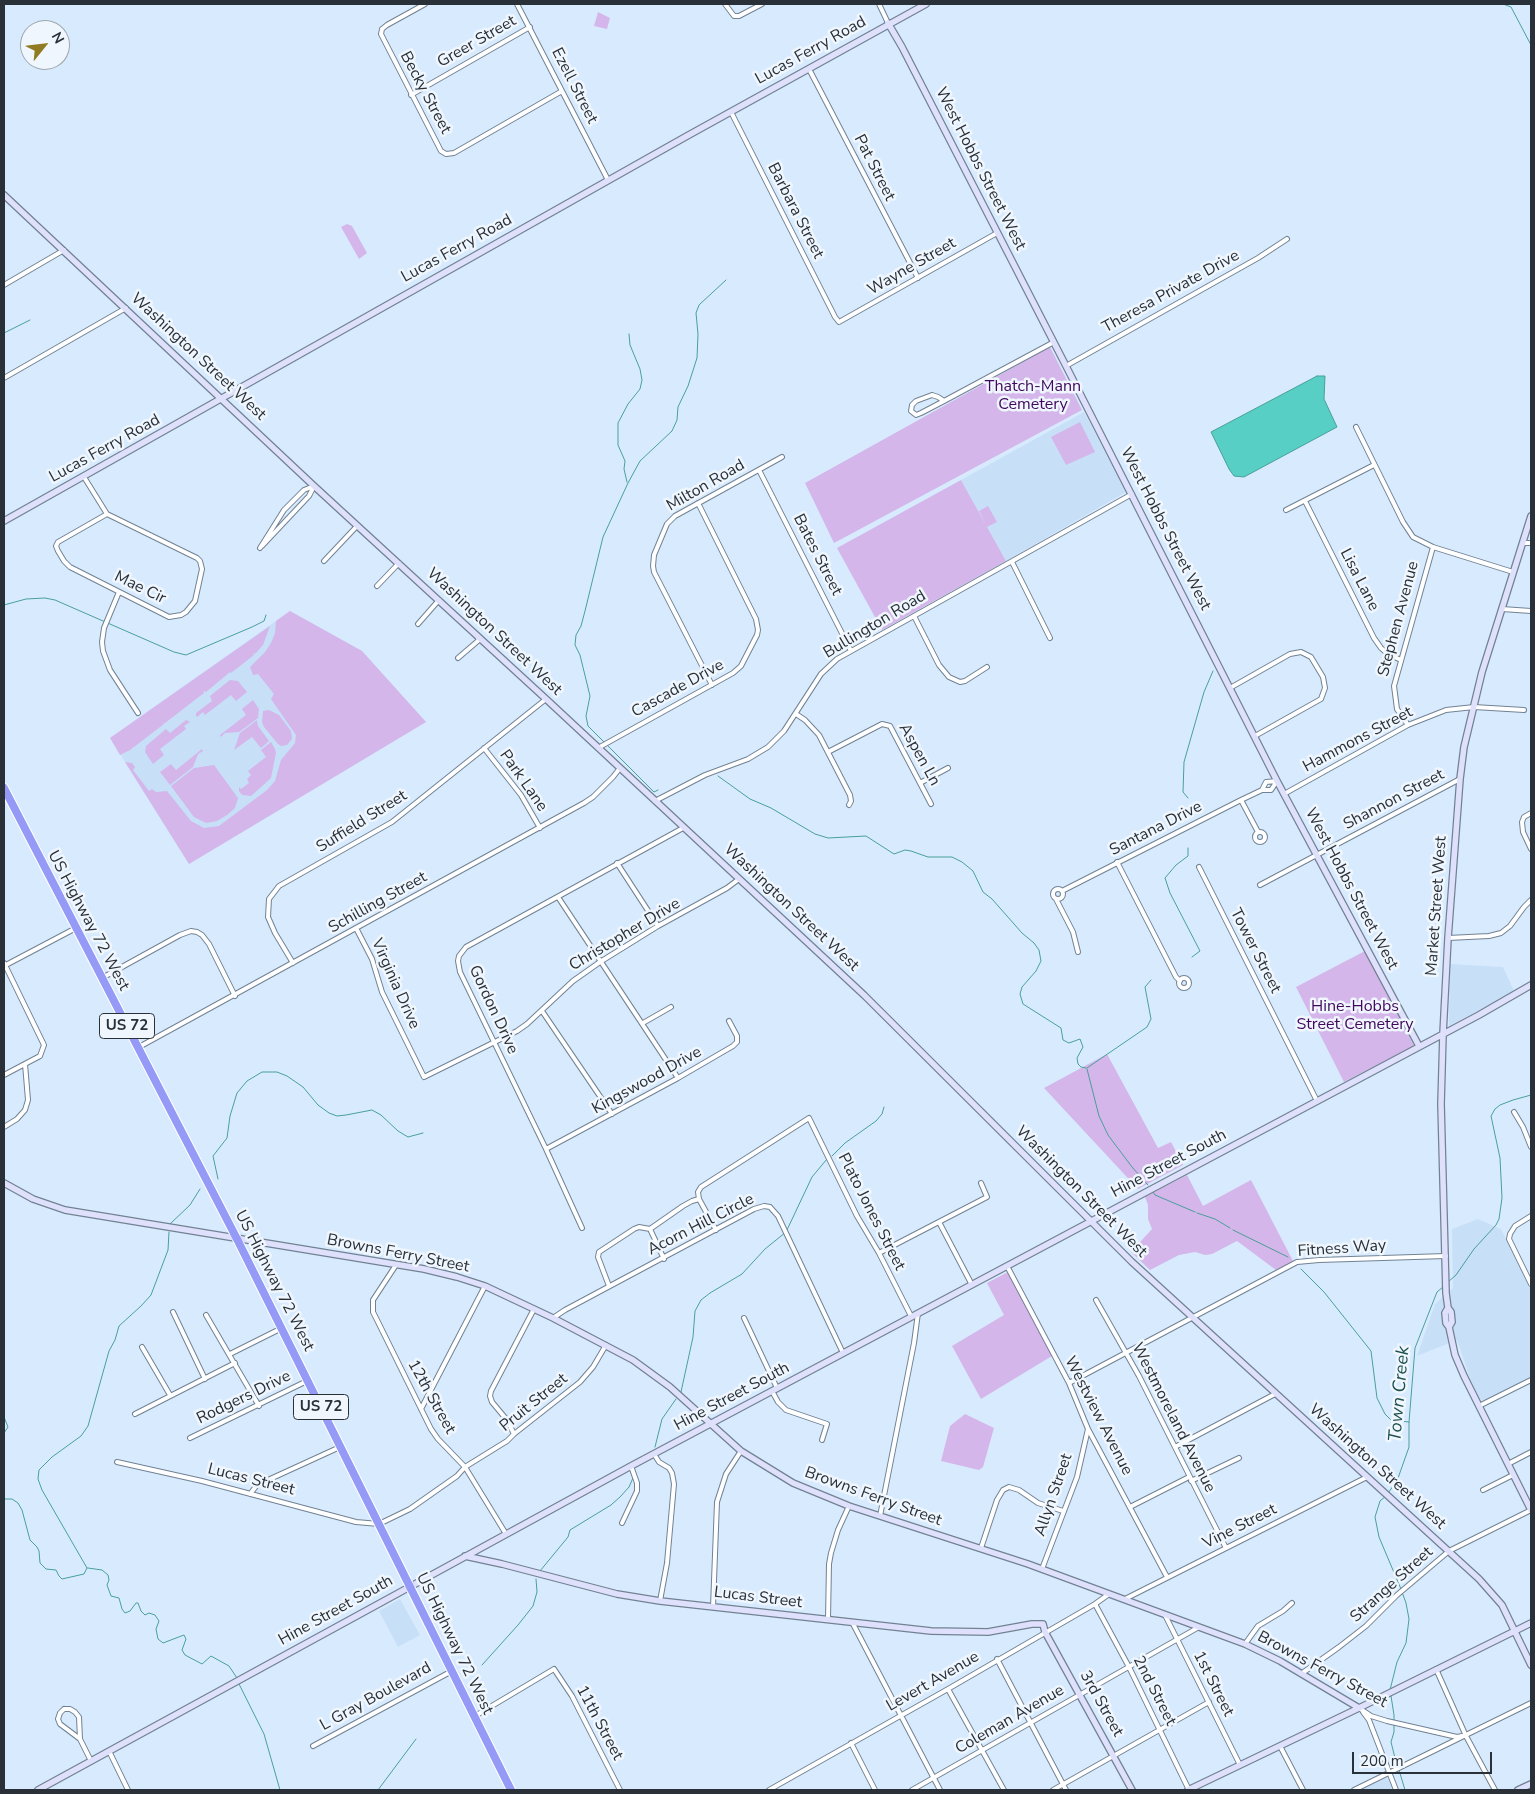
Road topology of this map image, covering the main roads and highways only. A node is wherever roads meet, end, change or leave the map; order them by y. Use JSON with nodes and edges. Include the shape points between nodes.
{"nodes":[{"id":1,"x":4,"y":788,"type":"edge"},
{"id":2,"x":511,"y":1790,"type":"edge"}],
"edges":[{"from":1,"to":2,"type":"highway","name":"US Highway 72 West","number":"US 72","via":[[237,1239]]}]}
